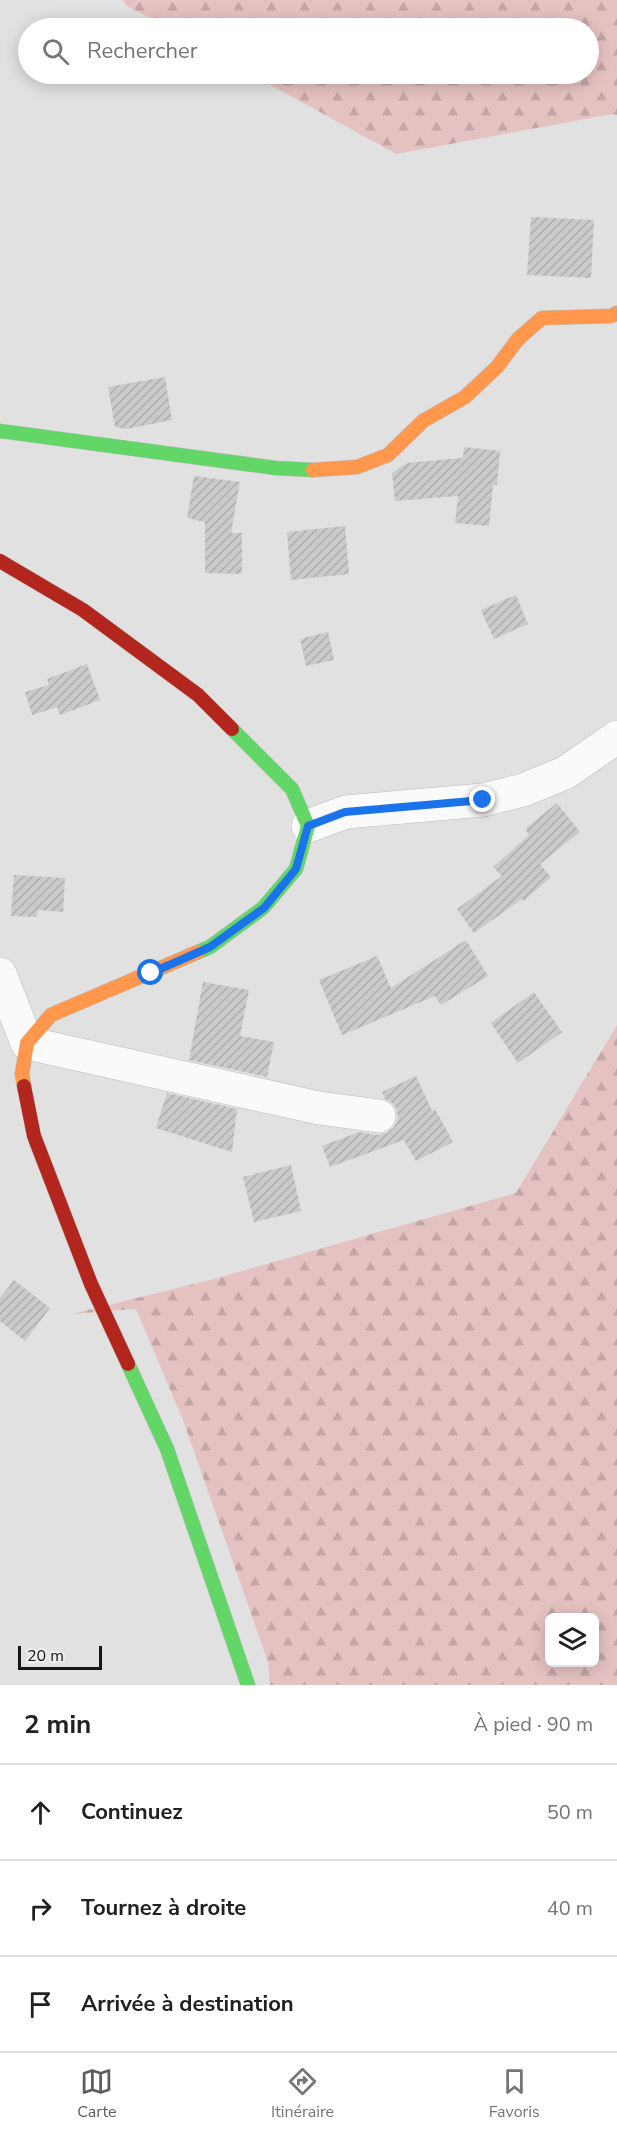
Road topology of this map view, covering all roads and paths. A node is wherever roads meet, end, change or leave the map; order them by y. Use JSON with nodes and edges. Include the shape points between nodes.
{"nodes":[{"id":1,"x":617,"y":314,"type":"edge"},
{"id":2,"x":0,"y":431,"type":"edge"},
{"id":3,"x":0,"y":561,"type":"edge"},
{"id":4,"x":617,"y":737,"type":"edge"},
{"id":5,"x":308,"y":826,"type":"junction"},
{"id":6,"x":0,"y":974,"type":"edge"},
{"id":7,"x":27,"y":1043,"type":"junction"},
{"id":8,"x":378,"y":1116,"type":"dead end"},
{"id":9,"x":248,"y":1685,"type":"edge"}],
"edges":[{"from":1,"to":2,"type":"street","via":[[542,318],[465,397],[423,421],[388,454],[357,467],[276,468]]},
{"from":3,"to":5,"type":"street","via":[[83,610],[198,695],[292,789]]},
{"from":4,"to":5,"type":"street","via":[[565,773],[523,789],[483,800],[345,812]]},
{"from":5,"to":7,"type":"street","via":[[296,869],[264,908],[210,947],[51,1015]]},
{"from":6,"to":7,"type":"street"},
{"from":7,"to":8,"type":"street","via":[[319,1108]]},
{"from":7,"to":9,"type":"street","via":[[22,1074],[34,1136],[91,1284],[167,1449]]}]}
